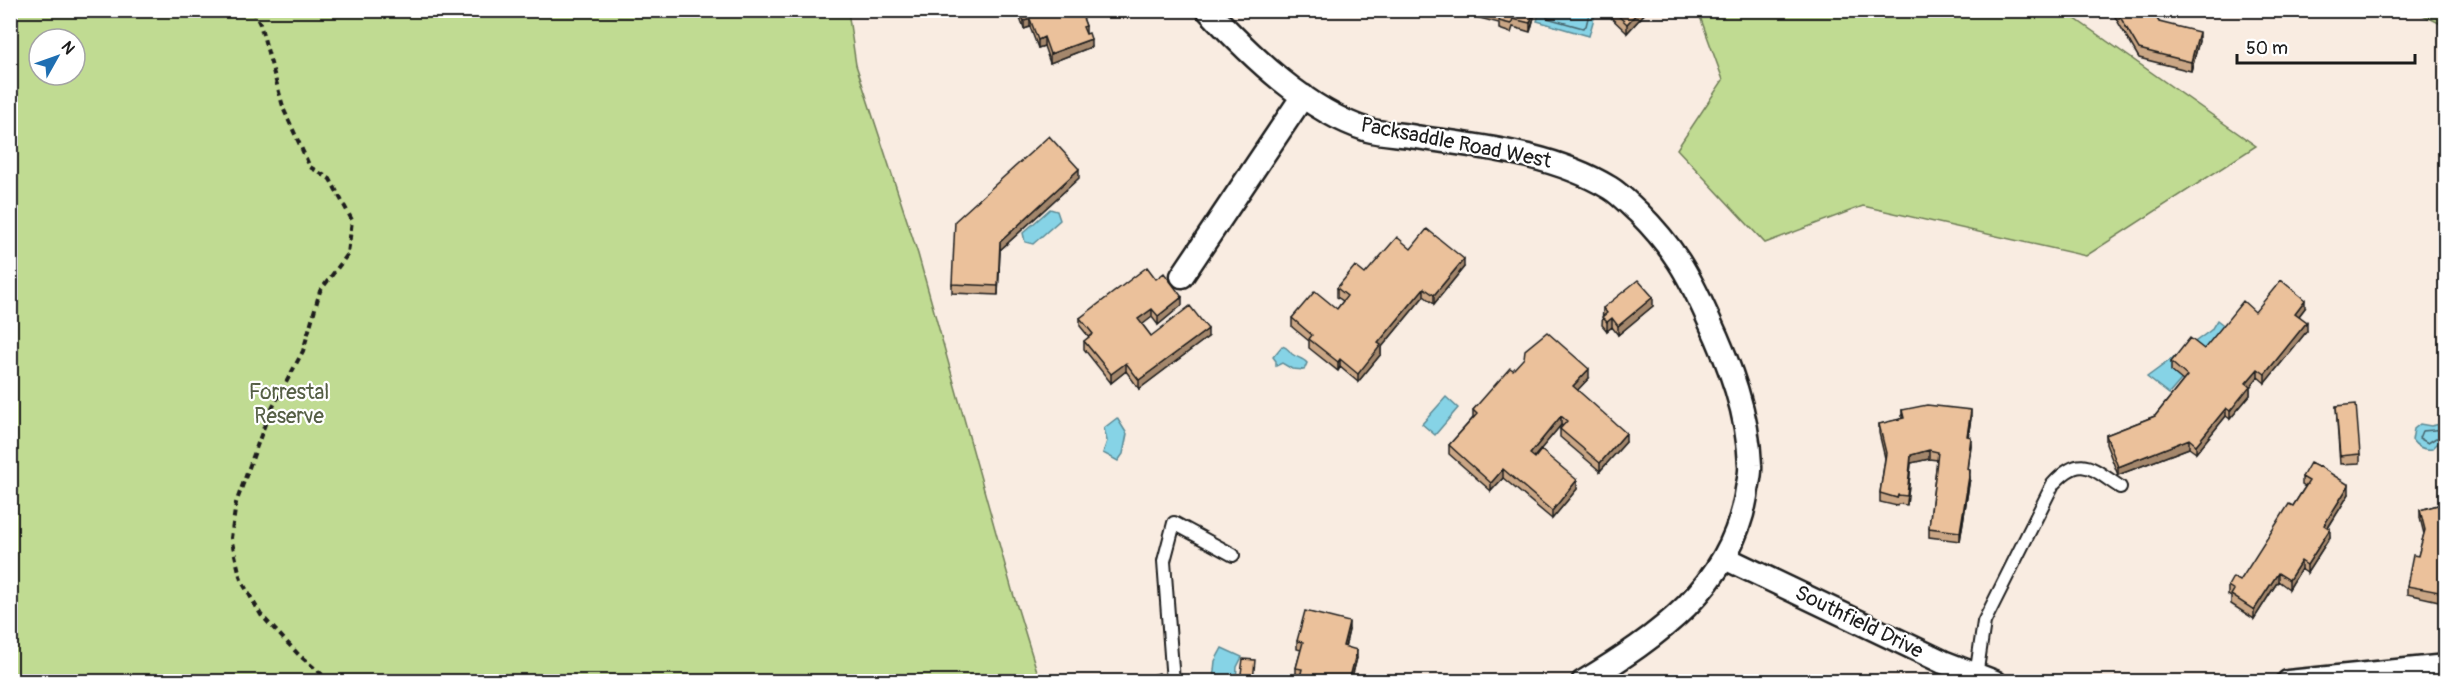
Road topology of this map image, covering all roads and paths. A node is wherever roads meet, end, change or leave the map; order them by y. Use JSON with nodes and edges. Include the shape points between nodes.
{"nodes":[{"id":1,"x":253,"y":10,"type":"edge"},
{"id":2,"x":411,"y":10,"type":"edge"},
{"id":3,"x":1208,"y":10,"type":"edge"},
{"id":4,"x":476,"y":13,"type":"dead end"},
{"id":5,"x":1303,"y":96,"type":"junction"},
{"id":6,"x":1182,"y":276,"type":"dead end"},
{"id":7,"x":2120,"y":487,"type":"dead end"},
{"id":8,"x":1233,"y":555,"type":"dead end"},
{"id":9,"x":1725,"y":558,"type":"junction"},
{"id":10,"x":2445,"y":666,"type":"edge"},
{"id":11,"x":1985,"y":679,"type":"edge"},
{"id":12,"x":331,"y":681,"type":"edge"},
{"id":13,"x":1173,"y":681,"type":"edge"},
{"id":14,"x":1583,"y":681,"type":"edge"},
{"id":15,"x":2288,"y":681,"type":"edge"}],
"edges":[{"from":1,"to":12,"type":"path","via":[[284,110],[301,148],[310,167],[330,179],[352,220],[348,254],[320,291],[303,351],[268,416],[236,503],[231,538],[241,580],[261,615],[299,655]]},
{"from":2,"to":4,"type":"path","via":[[449,18]]},
{"from":3,"to":5,"type":"street","name":"Packsaddle Road West","via":[[1245,49]]},
{"from":5,"to":6,"type":"street"},
{"from":5,"to":9,"type":"street","name":"Packsaddle Road West","via":[[1331,114],[1369,130],[1563,165],[1612,189],[1659,233],[1680,262],[1707,315],[1743,411],[1750,468],[1743,515]]},
{"from":7,"to":11,"type":"lane","via":[[2086,465],[2074,466],[2053,484],[1984,622]]},
{"from":8,"to":13,"type":"lane","via":[[1174,523],[1164,561]]},
{"from":9,"to":11,"type":"street","name":"Southfield Drive"},
{"from":9,"to":14,"type":"street","name":"Packsaddle Road West","via":[[1673,620]]},
{"from":10,"to":15,"type":"street"}]}
